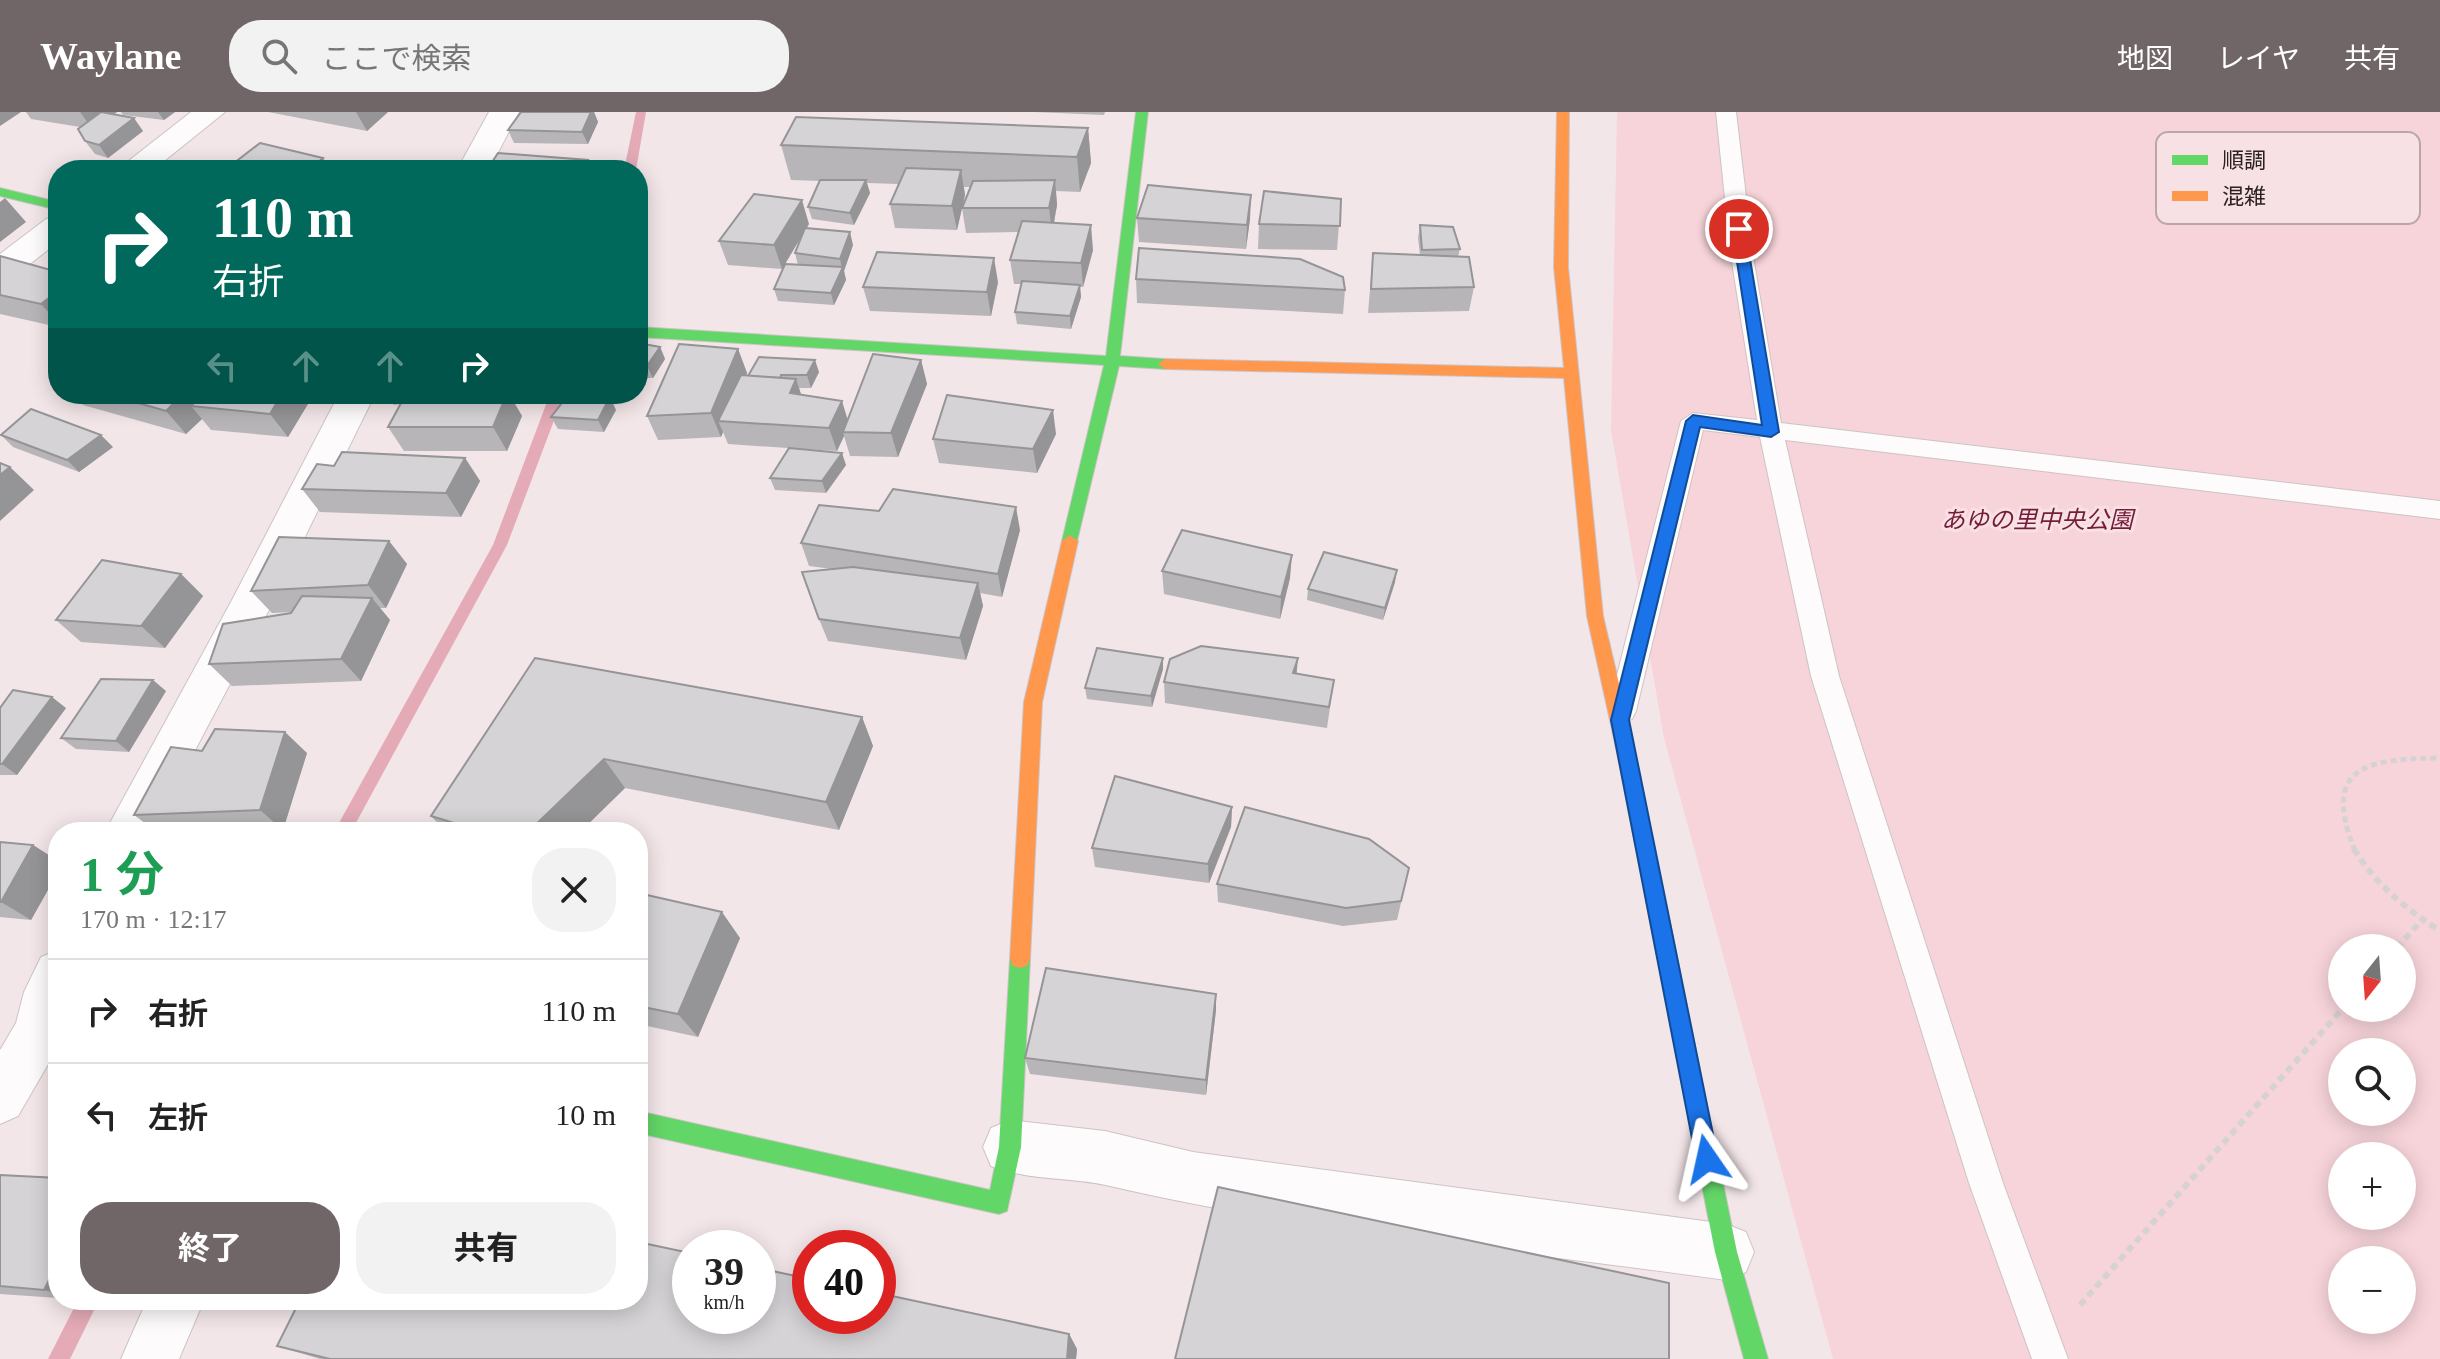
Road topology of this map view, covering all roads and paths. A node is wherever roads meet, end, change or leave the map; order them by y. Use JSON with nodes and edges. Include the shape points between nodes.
{"nodes":[{"id":1,"x":210,"y":112,"type":"edge"},
{"id":2,"x":504,"y":112,"type":"edge"},
{"id":3,"x":1142,"y":112,"type":"edge"},
{"id":4,"x":1563,"y":112,"type":"edge"},
{"id":5,"x":1726,"y":112,"type":"edge"},
{"id":6,"x":146,"y":160,"type":"edge"},
{"id":7,"x":478,"y":160,"type":"edge"},
{"id":8,"x":0,"y":192,"type":"edge"},
{"id":9,"x":48,"y":204,"type":"edge"},
{"id":10,"x":48,"y":234,"type":"edge"},
{"id":11,"x":0,"y":270,"type":"edge"},
{"id":12,"x":648,"y":334,"type":"edge"},
{"id":13,"x":1112,"y":363,"type":"junction"},
{"id":14,"x":1570,"y":373,"type":"junction"},
{"id":15,"x":352,"y":404,"type":"edge"},
{"id":16,"x":1771,"y":432,"type":"junction"},
{"id":17,"x":2440,"y":510,"type":"edge"},
{"id":18,"x":1620,"y":720,"type":"junction"},
{"id":19,"x":2440,"y":758,"type":"edge"},
{"id":20,"x":133,"y":822,"type":"edge"},
{"id":21,"x":2421,"y":921,"type":"junction"},
{"id":22,"x":2440,"y":931,"type":"edge"},
{"id":23,"x":2409,"y":934,"type":"edge"},
{"id":24,"x":48,"y":994,"type":"edge"},
{"id":25,"x":2331,"y":1022,"type":"edge"},
{"id":26,"x":32,"y":1030,"type":"edge"},
{"id":27,"x":0,"y":1098,"type":"edge"},
{"id":28,"x":648,"y":1124,"type":"edge"},
{"id":29,"x":1010,"y":1147,"type":"junction"},
{"id":30,"x":1726,"y":1252,"type":"junction"},
{"id":31,"x":172,"y":1310,"type":"edge"},
{"id":32,"x":2047,"y":1352,"type":"edge"},
{"id":33,"x":150,"y":1359,"type":"edge"},
{"id":34,"x":1756,"y":1359,"type":"edge"}],
"edges":[{"from":1,"to":6,"type":"street"},
{"from":2,"to":7,"type":"street"},
{"from":3,"to":13,"type":"street"},
{"from":4,"to":14,"type":"street","via":[[1561,267]]},
{"from":5,"to":16,"type":"lane","via":[[1742,256]]},
{"from":8,"to":9,"type":"street"},
{"from":10,"to":11,"type":"street"},
{"from":12,"to":13,"type":"street"},
{"from":13,"to":14,"type":"street"},
{"from":13,"to":29,"type":"street","via":[[1033,702]]},
{"from":14,"to":18,"type":"street","via":[[1595,616]]},
{"from":15,"to":20,"type":"street"},
{"from":16,"to":17,"type":"lane"},
{"from":16,"to":18,"type":"lane","via":[[1693,421]]},
{"from":16,"to":32,"type":"lane","via":[[1825,676],[1986,1183]]},
{"from":18,"to":30,"type":"street"},
{"from":19,"to":21,"type":"path","via":[[2403,756],[2372,762],[2351,777],[2341,800],[2343,829],[2357,861],[2384,892]]},
{"from":21,"to":22,"type":"path"},
{"from":21,"to":23,"type":"path"},
{"from":24,"to":26,"type":"street"},
{"from":25,"to":32,"type":"path"},
{"from":26,"to":27,"type":"street"},
{"from":28,"to":29,"type":"street","via":[[999,1203]]},
{"from":29,"to":30,"type":"street","via":[[1105,1158],[1193,1179]]},
{"from":30,"to":34,"type":"street"},
{"from":31,"to":33,"type":"street"}]}
